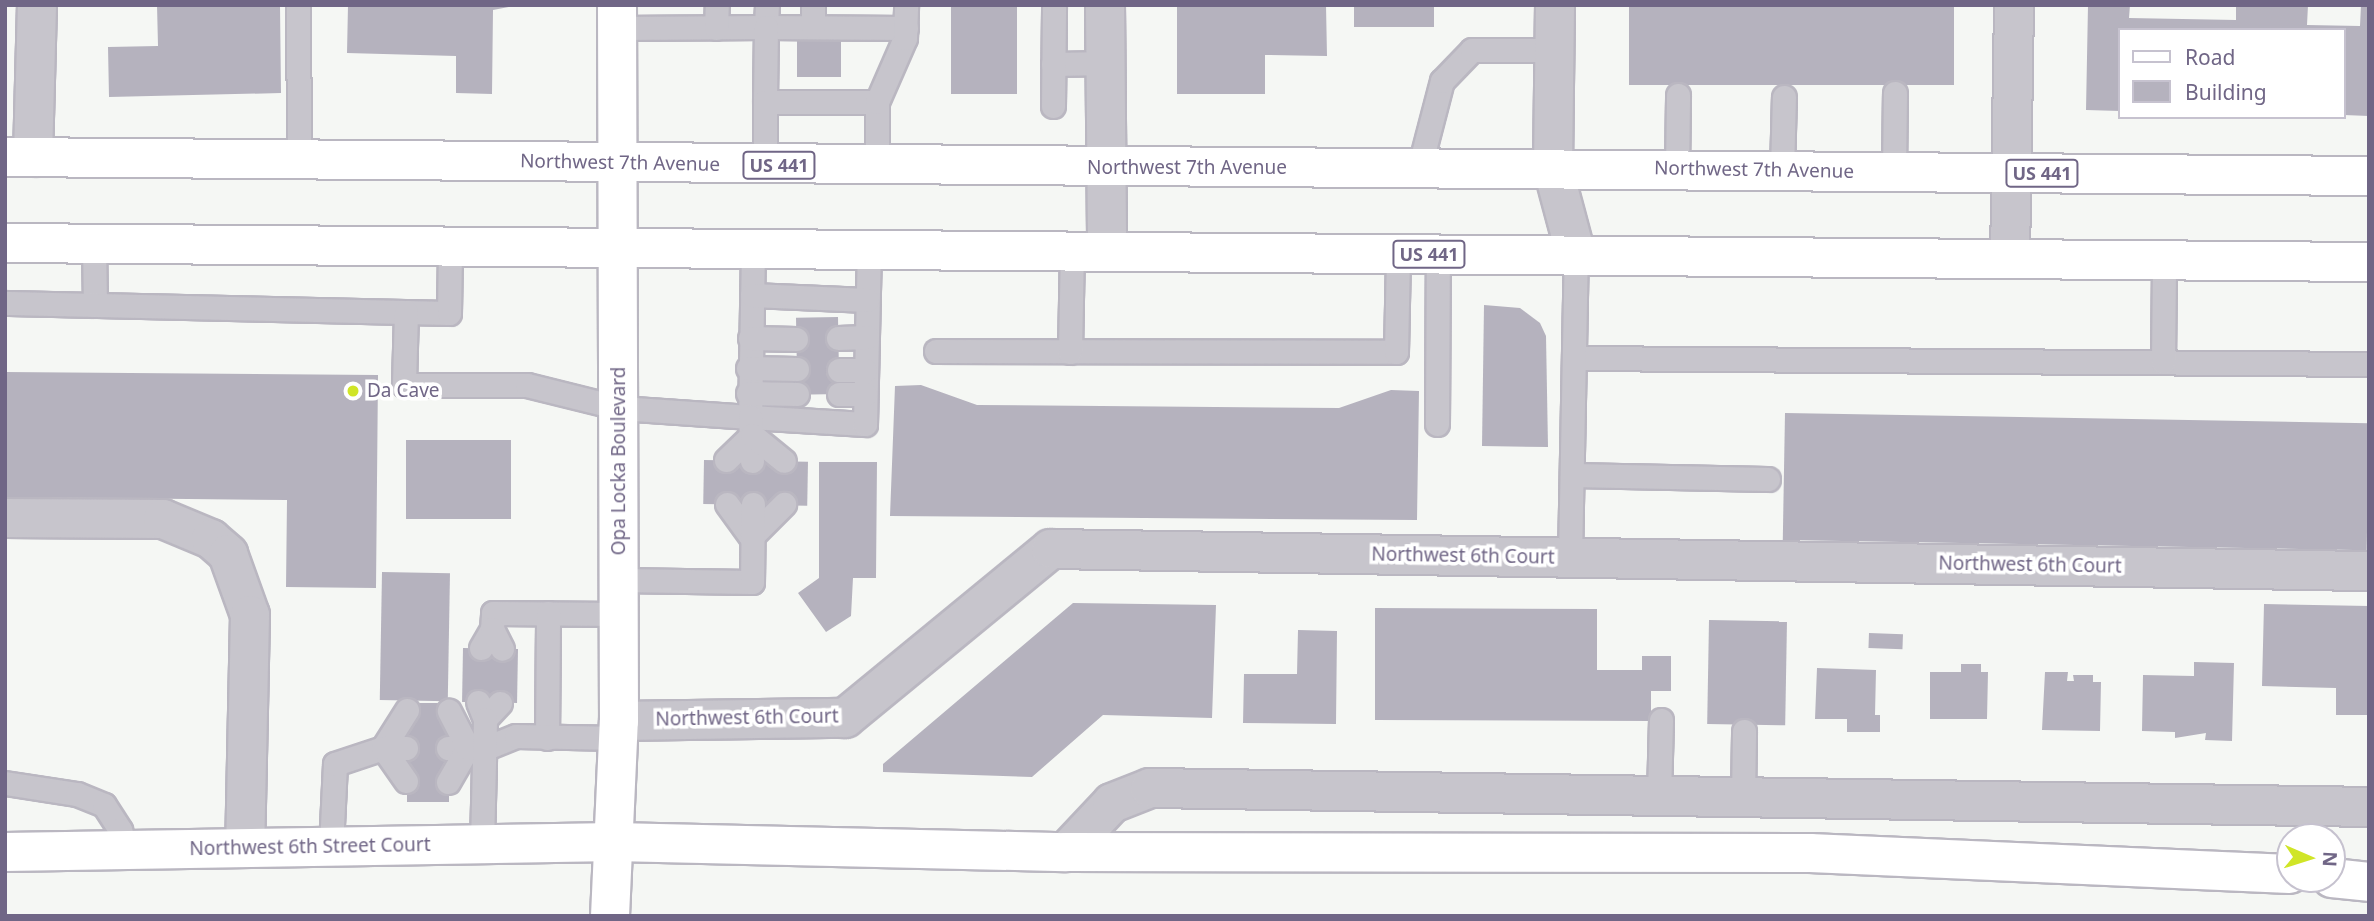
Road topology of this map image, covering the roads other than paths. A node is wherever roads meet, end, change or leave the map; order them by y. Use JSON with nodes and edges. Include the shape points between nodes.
{"nodes":[{"id":1,"x":37,"y":5,"type":"edge"},
{"id":2,"x":298,"y":5,"type":"edge"},
{"id":3,"x":905,"y":5,"type":"edge"},
{"id":4,"x":1054,"y":5,"type":"edge"},
{"id":5,"x":1105,"y":5,"type":"edge"},
{"id":6,"x":1555,"y":5,"type":"edge"},
{"id":7,"x":2014,"y":5,"type":"edge"},
{"id":8,"x":617,"y":16,"type":"edge"},
{"id":9,"x":717,"y":16,"type":"edge"},
{"id":10,"x":766,"y":16,"type":"edge"},
{"id":11,"x":813,"y":16,"type":"edge"},
{"id":12,"x":906,"y":28,"type":"junction"},
{"id":13,"x":1554,"y":50,"type":"junction"},
{"id":14,"x":1106,"y":63,"type":"junction"},
{"id":15,"x":1054,"y":64,"type":"junction"},
{"id":16,"x":1895,"y":93,"type":"dead end"},
{"id":17,"x":1678,"y":95,"type":"dead end"},
{"id":18,"x":1784,"y":97,"type":"dead end"},
{"id":19,"x":765,"y":102,"type":"junction"},
{"id":20,"x":877,"y":102,"type":"junction"},
{"id":21,"x":1053,"y":106,"type":"dead end"},
{"id":22,"x":19,"y":157,"type":"edge"},
{"id":23,"x":299,"y":160,"type":"junction"},
{"id":24,"x":616,"y":162,"type":"junction"},
{"id":25,"x":765,"y":165,"type":"junction"},
{"id":26,"x":877,"y":166,"type":"junction"},
{"id":27,"x":1107,"y":169,"type":"junction"},
{"id":28,"x":1419,"y":169,"type":"junction"},
{"id":29,"x":1553,"y":169,"type":"junction"},
{"id":30,"x":1677,"y":170,"type":"junction"},
{"id":31,"x":1782,"y":171,"type":"junction"},
{"id":32,"x":1894,"y":172,"type":"junction"},
{"id":33,"x":2013,"y":173,"type":"junction"},
{"id":34,"x":2369,"y":176,"type":"edge"},
{"id":35,"x":5,"y":243,"type":"edge"},
{"id":36,"x":94,"y":243,"type":"junction"},
{"id":37,"x":450,"y":246,"type":"junction"},
{"id":38,"x":619,"y":247,"type":"junction"},
{"id":39,"x":753,"y":248,"type":"junction"},
{"id":40,"x":869,"y":250,"type":"junction"},
{"id":41,"x":1090,"y":252,"type":"junction"},
{"id":42,"x":1398,"y":254,"type":"junction"},
{"id":43,"x":1438,"y":254,"type":"junction"},
{"id":44,"x":1576,"y":255,"type":"junction"},
{"id":45,"x":2010,"y":258,"type":"junction"},
{"id":46,"x":2164,"y":260,"type":"junction"},
{"id":47,"x":2369,"y":262,"type":"edge"},
{"id":48,"x":751,"y":295,"type":"junction"},
{"id":49,"x":867,"y":300,"type":"junction"},
{"id":50,"x":5,"y":303,"type":"edge"},
{"id":51,"x":95,"y":305,"type":"junction"},
{"id":52,"x":406,"y":312,"type":"junction"},
{"id":53,"x":866,"y":337,"type":"junction"},
{"id":54,"x":750,"y":338,"type":"junction"},
{"id":55,"x":838,"y":338,"type":"dead end"},
{"id":56,"x":796,"y":339,"type":"dead end"},
{"id":57,"x":936,"y":351,"type":"dead end"},
{"id":58,"x":1070,"y":352,"type":"junction"},
{"id":59,"x":1574,"y":358,"type":"junction"},
{"id":60,"x":2164,"y":362,"type":"junction"},
{"id":61,"x":2369,"y":364,"type":"edge"},
{"id":62,"x":748,"y":368,"type":"junction"},
{"id":63,"x":797,"y":369,"type":"dead end"},
{"id":64,"x":839,"y":370,"type":"dead end"},
{"id":65,"x":865,"y":370,"type":"junction"},
{"id":66,"x":748,"y":393,"type":"junction"},
{"id":67,"x":797,"y":394,"type":"dead end"},
{"id":68,"x":839,"y":394,"type":"dead end"},
{"id":69,"x":865,"y":394,"type":"junction"},
{"id":70,"x":620,"y":408,"type":"junction"},
{"id":71,"x":1437,"y":424,"type":"dead end"},
{"id":72,"x":751,"y":426,"type":"junction"},
{"id":73,"x":726,"y":460,"type":"dead end"},
{"id":74,"x":752,"y":461,"type":"dead end"},
{"id":75,"x":784,"y":461,"type":"dead end"},
{"id":76,"x":1572,"y":475,"type":"junction"},
{"id":77,"x":1768,"y":479,"type":"dead end"},
{"id":78,"x":727,"y":504,"type":"dead end"},
{"id":79,"x":753,"y":504,"type":"dead end"},
{"id":80,"x":784,"y":504,"type":"dead end"},
{"id":81,"x":5,"y":518,"type":"edge"},
{"id":82,"x":751,"y":537,"type":"junction"},
{"id":83,"x":1570,"y":558,"type":"junction"},
{"id":84,"x":2369,"y":571,"type":"edge"},
{"id":85,"x":619,"y":597,"type":"junction"},
{"id":86,"x":548,"y":614,"type":"junction"},
{"id":87,"x":492,"y":642,"type":"dead end"},
{"id":88,"x":488,"y":708,"type":"dead end"},
{"id":89,"x":407,"y":710,"type":"dead end"},
{"id":90,"x":449,"y":711,"type":"dead end"},
{"id":91,"x":1661,"y":720,"type":"dead end"},
{"id":92,"x":619,"y":729,"type":"junction"},
{"id":93,"x":1744,"y":732,"type":"dead end"},
{"id":94,"x":547,"y":738,"type":"junction"},
{"id":95,"x":395,"y":748,"type":"junction"},
{"id":96,"x":467,"y":748,"type":"junction"},
{"id":97,"x":406,"y":781,"type":"dead end"},
{"id":98,"x":448,"y":782,"type":"dead end"},
{"id":99,"x":5,"y":783,"type":"edge"},
{"id":100,"x":1658,"y":796,"type":"junction"},
{"id":101,"x":1743,"y":798,"type":"junction"},
{"id":102,"x":2369,"y":807,"type":"edge"},
{"id":103,"x":615,"y":842,"type":"junction"},
{"id":104,"x":482,"y":844,"type":"junction"},
{"id":105,"x":331,"y":846,"type":"junction"},
{"id":106,"x":245,"y":848,"type":"junction"},
{"id":107,"x":125,"y":850,"type":"junction"},
{"id":108,"x":5,"y":852,"type":"edge"},
{"id":109,"x":1066,"y":852,"type":"junction"},
{"id":110,"x":2276,"y":873,"type":"edge"},
{"id":111,"x":2346,"y":880,"type":"edge"},
{"id":112,"x":2369,"y":882,"type":"edge"},
{"id":113,"x":610,"y":916,"type":"edge"}],
"edges":[{"from":1,"to":22,"type":"street"},
{"from":2,"to":23,"type":"lane"},
{"from":3,"to":12,"type":"lane"},
{"from":4,"to":15,"type":"lane"},
{"from":5,"to":14,"type":"street"},
{"from":6,"to":13,"type":"street"},
{"from":7,"to":33,"type":"street"},
{"from":8,"to":9,"type":"lane"},
{"from":8,"to":24,"type":"main road","name":"Opa Locka Boulevard"},
{"from":9,"to":10,"type":"lane"},
{"from":10,"to":11,"type":"lane"},
{"from":10,"to":19,"type":"lane"},
{"from":11,"to":12,"type":"lane"},
{"from":12,"to":20,"type":"lane"},
{"from":13,"to":28,"type":"lane","via":[[1472,50],[1443,81]]},
{"from":13,"to":29,"type":"street"},
{"from":14,"to":15,"type":"lane"},
{"from":14,"to":27,"type":"street"},
{"from":15,"to":21,"type":"lane"},
{"from":16,"to":32,"type":"lane"},
{"from":17,"to":30,"type":"lane"},
{"from":18,"to":31,"type":"lane"},
{"from":19,"to":20,"type":"lane"},
{"from":19,"to":25,"type":"lane"},
{"from":20,"to":26,"type":"lane"},
{"from":22,"to":23,"type":"main road","name":"Northwest 7th Avenue","number":"US 441"},
{"from":23,"to":24,"type":"main road","name":"Northwest 7th Avenue","number":"US 441"},
{"from":24,"to":25,"type":"main road","name":"Northwest 7th Avenue","number":"US 441"},
{"from":24,"to":38,"type":"main road","name":"Opa Locka Boulevard"},
{"from":25,"to":26,"type":"main road","name":"Northwest 7th Avenue","number":"US 441"},
{"from":26,"to":27,"type":"main road","name":"Northwest 7th Avenue","number":"US 441"},
{"from":27,"to":28,"type":"main road","name":"Northwest 7th Avenue","number":"US 441"},
{"from":27,"to":41,"type":"street"},
{"from":28,"to":29,"type":"main road","name":"Northwest 7th Avenue","number":"US 441"},
{"from":29,"to":30,"type":"main road","name":"Northwest 7th Avenue","number":"US 441"},
{"from":29,"to":44,"type":"street"},
{"from":30,"to":31,"type":"main road","name":"Northwest 7th Avenue","number":"US 441"},
{"from":31,"to":32,"type":"main road","name":"Northwest 7th Avenue","number":"US 441"},
{"from":32,"to":33,"type":"main road","name":"Northwest 7th Avenue","number":"US 441"},
{"from":33,"to":34,"type":"main road","name":"Northwest 7th Avenue","number":"US 441"},
{"from":33,"to":45,"type":"street"},
{"from":35,"to":36,"type":"main road","number":"US 441"},
{"from":36,"to":37,"type":"main road","number":"US 441"},
{"from":36,"to":51,"type":"lane"},
{"from":37,"to":38,"type":"main road","number":"US 441"},
{"from":37,"to":52,"type":"lane","via":[[449,313]]},
{"from":38,"to":39,"type":"main road","number":"US 441"},
{"from":38,"to":70,"type":"main road","name":"Opa Locka Boulevard"},
{"from":39,"to":40,"type":"main road","number":"US 441"},
{"from":39,"to":48,"type":"lane"},
{"from":40,"to":41,"type":"main road","number":"US 441"},
{"from":40,"to":49,"type":"lane"},
{"from":41,"to":42,"type":"main road","number":"US 441"},
{"from":41,"to":58,"type":"lane"},
{"from":42,"to":43,"type":"main road","number":"US 441"},
{"from":42,"to":58,"type":"lane","via":[[1396,352]]},
{"from":43,"to":44,"type":"main road","number":"US 441"},
{"from":43,"to":71,"type":"lane"},
{"from":44,"to":45,"type":"main road","number":"US 441"},
{"from":44,"to":59,"type":"lane"},
{"from":45,"to":46,"type":"main road","number":"US 441"},
{"from":46,"to":47,"type":"main road","number":"US 441"},
{"from":46,"to":60,"type":"lane"},
{"from":48,"to":49,"type":"lane"},
{"from":48,"to":54,"type":"lane"},
{"from":49,"to":53,"type":"lane"},
{"from":50,"to":51,"type":"lane"},
{"from":51,"to":52,"type":"lane"},
{"from":52,"to":70,"type":"lane","via":[[404,385],[527,385]]},
{"from":53,"to":55,"type":"lane"},
{"from":53,"to":65,"type":"lane"},
{"from":54,"to":56,"type":"lane"},
{"from":54,"to":62,"type":"lane"},
{"from":57,"to":58,"type":"lane"},
{"from":59,"to":60,"type":"lane"},
{"from":59,"to":76,"type":"lane"},
{"from":60,"to":61,"type":"lane"},
{"from":62,"to":63,"type":"lane"},
{"from":62,"to":66,"type":"lane"},
{"from":64,"to":65,"type":"lane"},
{"from":65,"to":69,"type":"lane"},
{"from":66,"to":67,"type":"lane"},
{"from":66,"to":72,"type":"lane"},
{"from":68,"to":69,"type":"lane"},
{"from":69,"to":72,"type":"lane","via":[[865,424]]},
{"from":70,"to":72,"type":"lane"},
{"from":70,"to":85,"type":"main road","name":"Opa Locka Boulevard"},
{"from":72,"to":73,"type":"lane"},
{"from":72,"to":74,"type":"lane"},
{"from":72,"to":75,"type":"lane"},
{"from":76,"to":77,"type":"lane"},
{"from":76,"to":83,"type":"lane"},
{"from":78,"to":82,"type":"lane"},
{"from":79,"to":82,"type":"lane"},
{"from":80,"to":82,"type":"lane"},
{"from":81,"to":106,"type":"street","via":[[163,519],[211,539],[228,554],[250,615]]},
{"from":82,"to":85,"type":"lane","via":[[752,582]]},
{"from":83,"to":84,"type":"street","name":"Northwest 6th Court"},
{"from":83,"to":92,"type":"street","name":"Northwest 6th Court","via":[[1051,549],[845,718]]},
{"from":85,"to":86,"type":"lane"},
{"from":85,"to":92,"type":"main road","name":"Opa Locka Boulevard"},
{"from":86,"to":87,"type":"lane","via":[[494,613]]},
{"from":86,"to":94,"type":"lane"},
{"from":88,"to":96,"type":"lane"},
{"from":89,"to":95,"type":"lane"},
{"from":90,"to":96,"type":"lane"},
{"from":91,"to":100,"type":"lane"},
{"from":92,"to":94,"type":"lane"},
{"from":92,"to":103,"type":"main road","name":"Opa Locka Boulevard"},
{"from":93,"to":101,"type":"lane"},
{"from":94,"to":96,"type":"lane","via":[[516,736]]},
{"from":95,"to":97,"type":"lane"},
{"from":95,"to":105,"type":"lane","via":[[335,764]]},
{"from":96,"to":98,"type":"lane"},
{"from":96,"to":104,"type":"lane"},
{"from":99,"to":107,"type":"lane","via":[[77,794],[104,805],[120,830]]},
{"from":100,"to":101,"type":"street"},
{"from":100,"to":109,"type":"street","via":[[1150,789],[1112,803]]},
{"from":101,"to":102,"type":"street"},
{"from":103,"to":104,"type":"main road","name":"Northwest 6th Street Court"},
{"from":103,"to":109,"type":"main road"},
{"from":103,"to":113,"type":"main road","name":"Opa Locka Boulevard"},
{"from":104,"to":105,"type":"main road","name":"Northwest 6th Street Court"},
{"from":105,"to":106,"type":"main road","name":"Northwest 6th Street Court"},
{"from":106,"to":107,"type":"main road","name":"Northwest 6th Street Court"},
{"from":107,"to":108,"type":"main road","name":"Northwest 6th Street Court"},
{"from":109,"to":110,"type":"main road","via":[[1810,853]]},
{"from":111,"to":112,"type":"main road"}]}
